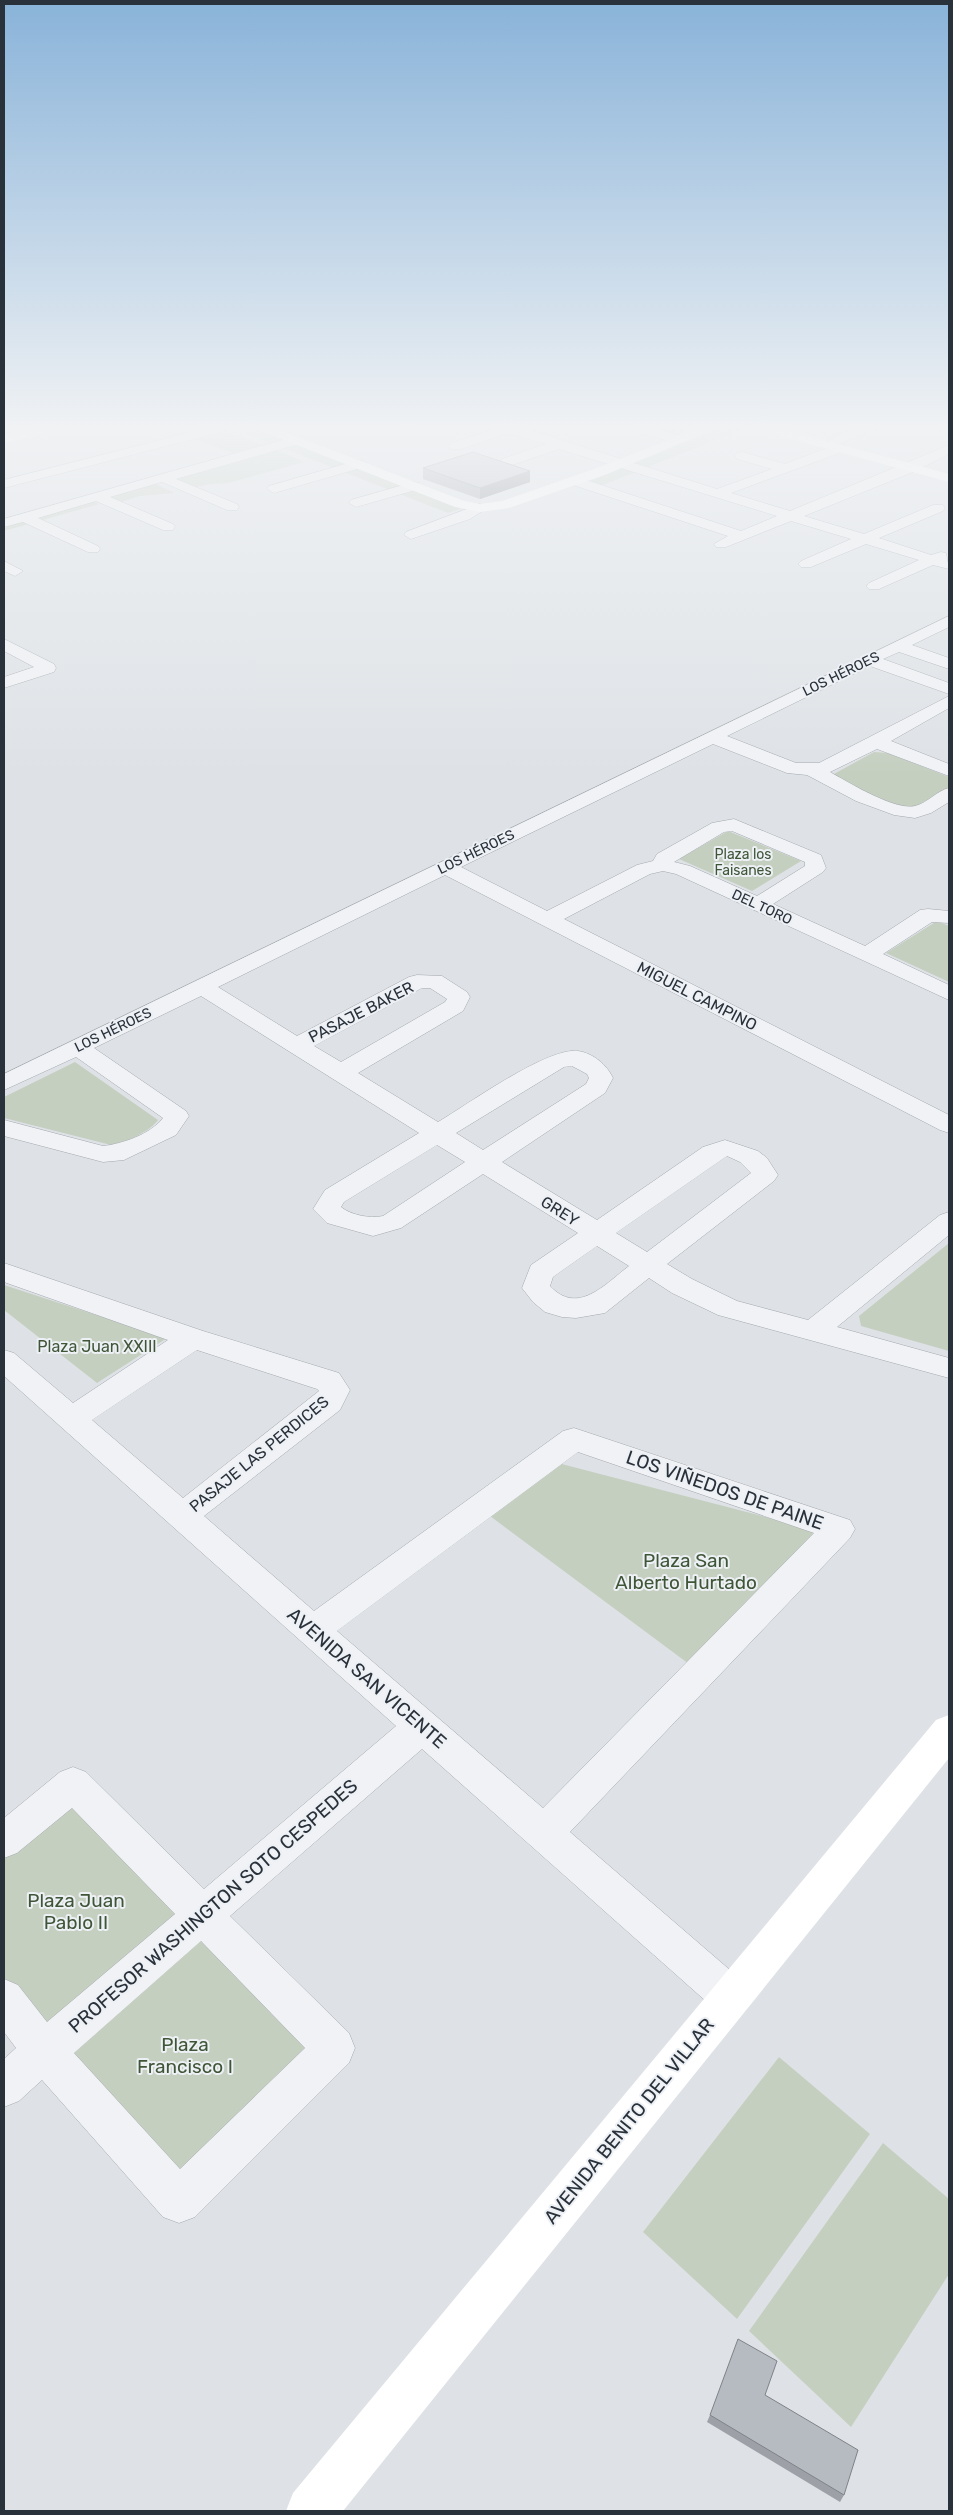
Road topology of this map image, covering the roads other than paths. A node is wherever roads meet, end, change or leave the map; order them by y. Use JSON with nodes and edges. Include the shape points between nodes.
{"nodes":[{"id":1,"x":74,"y":540,"type":"edge"},
{"id":2,"x":731,"y":540,"type":"edge"},
{"id":3,"x":862,"y":540,"type":"edge"},
{"id":4,"x":869,"y":540,"type":"edge"},
{"id":5,"x":721,"y":544,"type":"dead end"},
{"id":6,"x":93,"y":549,"type":"dead end"},
{"id":7,"x":949,"y":553,"type":"edge"},
{"id":8,"x":933,"y":560,"type":"junction"},
{"id":9,"x":806,"y":564,"type":"dead end"},
{"id":10,"x":949,"y":565,"type":"edge"},
{"id":11,"x":874,"y":586,"type":"dead end"},
{"id":12,"x":949,"y":621,"type":"edge"},
{"id":13,"x":4,"y":644,"type":"edge"},
{"id":14,"x":898,"y":646,"type":"junction"},
{"id":15,"x":869,"y":660,"type":"junction"},
{"id":16,"x":949,"y":664,"type":"edge"},
{"id":17,"x":4,"y":683,"type":"edge"},
{"id":18,"x":949,"y":689,"type":"edge"},
{"id":19,"x":949,"y":701,"type":"edge"},
{"id":20,"x":712,"y":738,"type":"junction"},
{"id":21,"x":876,"y":742,"type":"junction"},
{"id":22,"x":813,"y":770,"type":"junction"},
{"id":23,"x":949,"y":770,"type":"edge"},
{"id":24,"x":949,"y":794,"type":"edge"},
{"id":25,"x":663,"y":865,"type":"junction"},
{"id":26,"x":445,"y":867,"type":"junction"},
{"id":27,"x":758,"y":905,"type":"junction"},
{"id":28,"x":949,"y":917,"type":"edge"},
{"id":29,"x":548,"y":920,"type":"junction"},
{"id":30,"x":866,"y":955,"type":"junction"},
{"id":31,"x":201,"y":986,"type":"junction"},
{"id":32,"x":949,"y":994,"type":"edge"},
{"id":33,"x":296,"y":1046,"type":"junction"},
{"id":34,"x":77,"y":1047,"type":"junction"},
{"id":35,"x":340,"y":1073,"type":"junction"},
{"id":36,"x":4,"y":1083,"type":"edge"},
{"id":37,"x":949,"y":1125,"type":"edge"},
{"id":38,"x":4,"y":1128,"type":"edge"},
{"id":39,"x":438,"y":1134,"type":"junction"},
{"id":40,"x":483,"y":1162,"type":"junction"},
{"id":41,"x":949,"y":1221,"type":"edge"},
{"id":42,"x":597,"y":1233,"type":"junction"},
{"id":43,"x":648,"y":1265,"type":"junction"},
{"id":44,"x":4,"y":1272,"type":"edge"},
{"id":45,"x":812,"y":1332,"type":"junction"},
{"id":46,"x":193,"y":1338,"type":"junction"},
{"id":47,"x":4,"y":1360,"type":"edge"},
{"id":48,"x":949,"y":1368,"type":"edge"},
{"id":49,"x":71,"y":1419,"type":"junction"},
{"id":50,"x":182,"y":1516,"type":"junction"},
{"id":51,"x":313,"y":1630,"type":"junction"},
{"id":52,"x":422,"y":1726,"type":"junction"},
{"id":53,"x":949,"y":1731,"type":"edge"},
{"id":54,"x":544,"y":1833,"type":"junction"},
{"id":55,"x":4,"y":1841,"type":"edge"},
{"id":56,"x":201,"y":1914,"type":"junction"},
{"id":57,"x":731,"y":1997,"type":"junction"},
{"id":58,"x":4,"y":1999,"type":"edge"},
{"id":59,"x":44,"y":2051,"type":"junction"},
{"id":60,"x":4,"y":2086,"type":"edge"},
{"id":61,"x":311,"y":2511,"type":"edge"}],
"edges":[{"from":1,"to":6,"type":"street"},
{"from":2,"to":5,"type":"street"},
{"from":3,"to":9,"type":"street"},
{"from":4,"to":8,"type":"street"},
{"from":7,"to":8,"type":"street"},
{"from":8,"to":10,"type":"street"},
{"from":8,"to":11,"type":"street"},
{"from":12,"to":14,"type":"street","name":"LOS HÉROES"},
{"from":13,"to":17,"type":"street","via":[[48,668]]},
{"from":14,"to":15,"type":"street","name":"LOS HÉROES"},
{"from":14,"to":16,"type":"street"},
{"from":15,"to":18,"type":"street"},
{"from":15,"to":20,"type":"street","name":"LOS HÉROES"},
{"from":19,"to":21,"type":"street"},
{"from":20,"to":22,"type":"street","via":[[788,767]]},
{"from":20,"to":26,"type":"street","name":"LOS HÉROES"},
{"from":21,"to":22,"type":"street","via":[[828,768]]},
{"from":21,"to":23,"type":"street"},
{"from":22,"to":24,"type":"street","via":[[830,783],[900,810],[914,812]]},
{"from":25,"to":27,"type":"street","name":"DEL TORO","via":[[683,870]]},
{"from":25,"to":27,"type":"street","via":[[664,858],[719,827],[734,825],[814,859],[816,868]]},
{"from":25,"to":29,"type":"street","via":[[644,869]]},
{"from":26,"to":29,"type":"street","name":"MIGUEL CAMPINO"},
{"from":26,"to":31,"type":"street","name":"LOS HÉROES"},
{"from":27,"to":30,"type":"street","name":"DEL TORO"},
{"from":28,"to":30,"type":"street","via":[[928,915]]},
{"from":29,"to":37,"type":"street","name":"MIGUEL CAMPINO"},
{"from":30,"to":32,"type":"street","name":"DEL TORO"},
{"from":31,"to":33,"type":"street","name":"GREY"},
{"from":31,"to":34,"type":"street","name":"LOS HÉROES"},
{"from":33,"to":35,"type":"street","name":"GREY"},
{"from":33,"to":35,"type":"street","name":"PASAJE BAKER","via":[[417,982],[434,982],[459,997],[455,1006]]},
{"from":34,"to":36,"type":"street","name":"LOS HÉROES"},
{"from":34,"to":38,"type":"street","via":[[177,1116],[167,1130],[124,1152],[103,1154]]},
{"from":35,"to":39,"type":"street","name":"GREY"},
{"from":39,"to":40,"type":"street","name":"GREY"},
{"from":39,"to":40,"type":"street","via":[[334,1196],[326,1209],[336,1217],[373,1227],[392,1222]]},
{"from":39,"to":40,"type":"street","via":[[557,1061],[576,1058],[597,1070],[601,1078],[596,1088]]},
{"from":40,"to":42,"type":"street","name":"GREY"},
{"from":41,"to":45,"type":"street"},
{"from":42,"to":43,"type":"street","name":"GREY"},
{"from":42,"to":43,"type":"street","via":[[541,1272],[536,1288],[548,1303],[573,1310],[595,1306]]},
{"from":42,"to":43,"type":"street","via":[[712,1153],[725,1148],[742,1152],[759,1162],[765,1175]]},
{"from":43,"to":45,"type":"street","name":"GREY","via":[[728,1308]]},
{"from":44,"to":46,"type":"street"},
{"from":45,"to":48,"type":"street","name":"GREY"},
{"from":46,"to":49,"type":"street"},
{"from":46,"to":50,"type":"street","name":"PASAJE LAS PERDICES","via":[[328,1381],[335,1390],[329,1402]]},
{"from":47,"to":49,"type":"street","name":"AVENIDA SAN VICENTE"},
{"from":49,"to":50,"type":"street","name":"AVENIDA SAN VICENTE"},
{"from":50,"to":51,"type":"street","name":"AVENIDA SAN VICENTE"},
{"from":51,"to":52,"type":"street","name":"AVENIDA SAN VICENTE"},
{"from":51,"to":54,"type":"street","name":"LOS VIÑEDOS DE PAINE","via":[[574,1439],[839,1529]]},
{"from":52,"to":54,"type":"street","name":"AVENIDA SAN VICENTE"},
{"from":52,"to":56,"type":"street","name":"PROFESOR WASHINGTON SOTO CESPEDES"},
{"from":53,"to":57,"type":"main road","name":"AVENIDA BENITO DEL VILLAR"},
{"from":54,"to":57,"type":"street","name":"AVENIDA SAN VICENTE"},
{"from":55,"to":56,"type":"street","via":[[73,1784]]},
{"from":56,"to":59,"type":"street","name":"PROFESOR WASHINGTON SOTO CESPEDES"},
{"from":56,"to":59,"type":"street","via":[[334,2048],[179,2201]]},
{"from":57,"to":61,"type":"main road","name":"AVENIDA BENITO DEL VILLAR"},
{"from":58,"to":59,"type":"street"},
{"from":59,"to":60,"type":"street","name":"PROFESOR WASHINGTON SOTO CESPEDES"}]}
